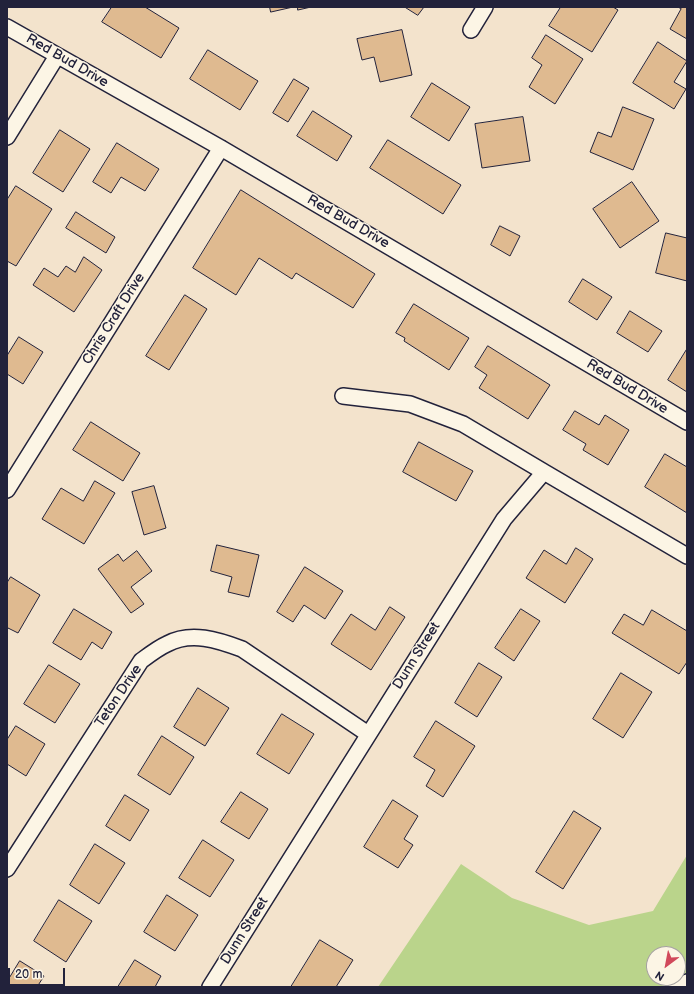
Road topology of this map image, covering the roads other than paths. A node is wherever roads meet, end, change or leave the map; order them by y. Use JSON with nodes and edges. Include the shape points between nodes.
{"nodes":[{"id":1,"x":485,"y":7,"type":"edge"},
{"id":2,"x":7,"y":27,"type":"edge"},
{"id":3,"x":471,"y":30,"type":"dead end"},
{"id":4,"x":58,"y":56,"type":"junction"},
{"id":5,"x":7,"y":137,"type":"edge"},
{"id":6,"x":221,"y":148,"type":"junction"},
{"id":7,"x":343,"y":396,"type":"dead end"},
{"id":8,"x":687,"y":422,"type":"edge"},
{"id":9,"x":544,"y":472,"type":"junction"},
{"id":10,"x":7,"y":490,"type":"edge"},
{"id":11,"x":687,"y":556,"type":"edge"},
{"id":12,"x":368,"y":734,"type":"junction"},
{"id":13,"x":7,"y":869,"type":"edge"},
{"id":14,"x":687,"y":982,"type":"edge"},
{"id":15,"x":210,"y":987,"type":"edge"},
{"id":16,"x":676,"y":987,"type":"edge"}],
"edges":[{"from":1,"to":3,"type":"street"},
{"from":2,"to":4,"type":"street","name":"Red Bud Drive"},
{"from":4,"to":5,"type":"street"},
{"from":4,"to":6,"type":"street","name":"Red Bud Drive"},
{"from":6,"to":8,"type":"street","name":"Red Bud Drive"},
{"from":6,"to":10,"type":"street","name":"Chris Craft Drive"},
{"from":7,"to":9,"type":"street","via":[[410,404],[463,424]]},
{"from":9,"to":11,"type":"street"},
{"from":9,"to":12,"type":"street","name":"Dunn Street","via":[[504,519]]},
{"from":12,"to":13,"type":"street","name":"Teton Drive","via":[[242,649],[220,640],[186,637],[167,643],[141,661]]},
{"from":12,"to":15,"type":"street","name":"Dunn Street"},
{"from":14,"to":16,"type":"street"}]}
